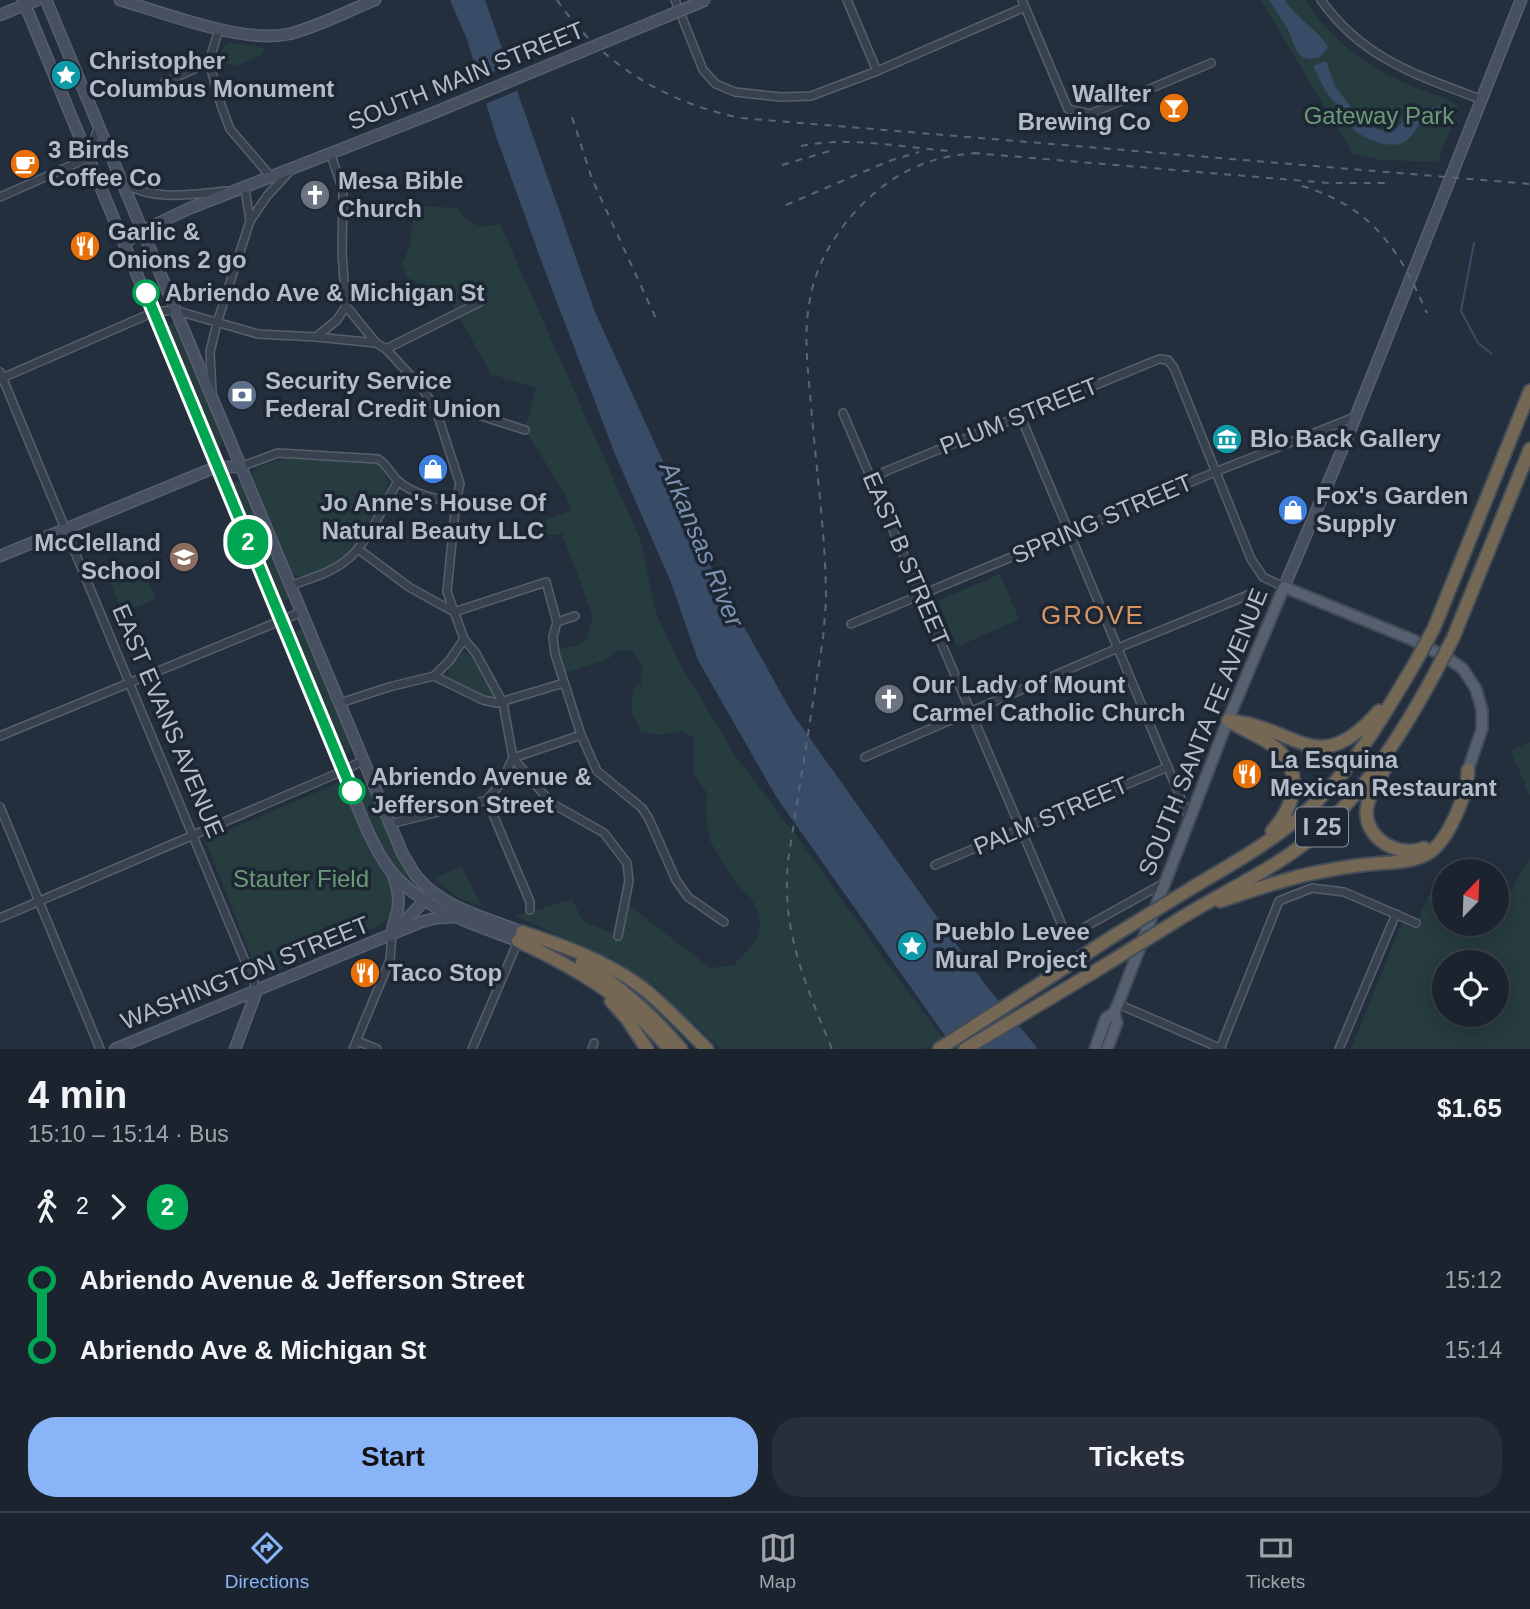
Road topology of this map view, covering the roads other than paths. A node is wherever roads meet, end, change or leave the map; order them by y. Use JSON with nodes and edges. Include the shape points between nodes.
{"nodes":[{"id":1,"x":37,"y":0,"type":"edge"},
{"id":2,"x":46,"y":0,"type":"edge"},
{"id":3,"x":120,"y":0,"type":"edge"},
{"id":4,"x":374,"y":0,"type":"edge"},
{"id":5,"x":674,"y":0,"type":"edge"},
{"id":6,"x":706,"y":0,"type":"edge"},
{"id":7,"x":847,"y":0,"type":"edge"},
{"id":8,"x":1321,"y":0,"type":"edge"},
{"id":9,"x":1521,"y":0,"type":"edge"},
{"id":10,"x":24,"y":2,"type":"edge"},
{"id":11,"x":1024,"y":4,"type":"edge"},
{"id":12,"x":0,"y":15,"type":"edge"},
{"id":13,"x":219,"y":29,"type":"junction"},
{"id":14,"x":209,"y":62,"type":"junction"},
{"id":15,"x":1211,"y":63,"type":"dead end"},
{"id":16,"x":877,"y":71,"type":"junction"},
{"id":17,"x":161,"y":87,"type":"dead end"},
{"id":18,"x":1480,"y":99,"type":"junction"},
{"id":19,"x":98,"y":128,"type":"junction"},
{"id":20,"x":331,"y":155,"type":"junction"},
{"id":21,"x":88,"y":159,"type":"junction"},
{"id":22,"x":290,"y":171,"type":"junction"},
{"id":23,"x":272,"y":178,"type":"junction"},
{"id":24,"x":120,"y":182,"type":"junction"},
{"id":25,"x":244,"y":189,"type":"junction"},
{"id":26,"x":0,"y":197,"type":"edge"},
{"id":27,"x":250,"y":221,"type":"junction"},
{"id":28,"x":142,"y":231,"type":"junction"},
{"id":29,"x":125,"y":243,"type":"junction"},
{"id":30,"x":480,"y":302,"type":"dead end"},
{"id":31,"x":346,"y":306,"type":"junction"},
{"id":32,"x":174,"y":310,"type":"junction"},
{"id":33,"x":154,"y":312,"type":"junction"},
{"id":34,"x":217,"y":323,"type":"junction"},
{"id":35,"x":316,"y":337,"type":"junction"},
{"id":36,"x":376,"y":343,"type":"junction"},
{"id":37,"x":386,"y":349,"type":"junction"},
{"id":38,"x":1,"y":376,"type":"edge"},
{"id":39,"x":1530,"y":391,"type":"edge"},
{"id":40,"x":213,"y":398,"type":"junction"},
{"id":41,"x":435,"y":407,"type":"junction"},
{"id":42,"x":843,"y":413,"type":"dead end"},
{"id":43,"x":1020,"y":415,"type":"junction"},
{"id":44,"x":1355,"y":417,"type":"junction"},
{"id":45,"x":525,"y":430,"type":"dead end"},
{"id":46,"x":1530,"y":450,"type":"edge"},
{"id":47,"x":216,"y":467,"type":"junction"},
{"id":48,"x":240,"y":467,"type":"junction"},
{"id":49,"x":1215,"y":472,"type":"junction"},
{"id":50,"x":398,"y":481,"type":"junction"},
{"id":51,"x":874,"y":481,"type":"junction"},
{"id":52,"x":456,"y":501,"type":"junction"},
{"id":53,"x":66,"y":529,"type":"junction"},
{"id":54,"x":1070,"y":533,"type":"junction"},
{"id":55,"x":359,"y":549,"type":"junction"},
{"id":56,"x":0,"y":556,"type":"edge"},
{"id":57,"x":290,"y":586,"type":"junction"},
{"id":58,"x":1284,"y":587,"type":"junction"},
{"id":59,"x":1253,"y":593,"type":"dead end"},
{"id":60,"x":920,"y":595,"type":"junction"},
{"id":61,"x":302,"y":612,"type":"junction"},
{"id":62,"x":454,"y":612,"type":"junction"},
{"id":63,"x":575,"y":617,"type":"dead end"},
{"id":64,"x":281,"y":621,"type":"junction"},
{"id":65,"x":557,"y":622,"type":"junction"},
{"id":66,"x":851,"y":624,"type":"dead end"},
{"id":67,"x":464,"y":639,"type":"junction"},
{"id":68,"x":1118,"y":648,"type":"junction"},
{"id":69,"x":434,"y":676,"type":"junction"},
{"id":70,"x":129,"y":682,"type":"junction"},
{"id":71,"x":564,"y":682,"type":"junction"},
{"id":72,"x":1400,"y":688,"type":"junction"},
{"id":73,"x":1424,"y":694,"type":"junction"},
{"id":74,"x":503,"y":703,"type":"junction"},
{"id":75,"x":340,"y":704,"type":"junction"},
{"id":76,"x":970,"y":711,"type":"junction"},
{"id":77,"x":1228,"y":720,"type":"junction"},
{"id":78,"x":581,"y":734,"type":"junction"},
{"id":79,"x":0,"y":736,"type":"edge"},
{"id":80,"x":865,"y":757,"type":"dead end"},
{"id":81,"x":513,"y":758,"type":"junction"},
{"id":82,"x":362,"y":761,"type":"junction"},
{"id":83,"x":1168,"y":767,"type":"junction"},
{"id":84,"x":1468,"y":770,"type":"junction"},
{"id":85,"x":343,"y":771,"type":"junction"},
{"id":86,"x":487,"y":800,"type":"junction"},
{"id":87,"x":0,"y":807,"type":"edge"},
{"id":88,"x":1189,"y":818,"type":"junction"},
{"id":89,"x":390,"y":824,"type":"junction"},
{"id":90,"x":1019,"y":828,"type":"junction"},
{"id":91,"x":193,"y":837,"type":"junction"},
{"id":92,"x":935,"y":865,"type":"dead end"},
{"id":93,"x":392,"y":872,"type":"junction"},
{"id":94,"x":1208,"y":877,"type":"junction"},
{"id":95,"x":1164,"y":883,"type":"junction"},
{"id":96,"x":432,"y":891,"type":"junction"},
{"id":97,"x":425,"y":900,"type":"junction"},
{"id":98,"x":40,"y":902,"type":"junction"},
{"id":99,"x":1196,"y":908,"type":"junction"},
{"id":100,"x":530,"y":910,"type":"dead end"},
{"id":101,"x":1396,"y":914,"type":"junction"},
{"id":102,"x":455,"y":916,"type":"junction"},
{"id":103,"x":0,"y":918,"type":"edge"},
{"id":104,"x":724,"y":922,"type":"dead end"},
{"id":105,"x":1416,"y":923,"type":"dead end"},
{"id":106,"x":392,"y":935,"type":"junction"},
{"id":107,"x":520,"y":936,"type":"junction"},
{"id":108,"x":618,"y":936,"type":"dead end"},
{"id":109,"x":537,"y":937,"type":"junction"},
{"id":110,"x":568,"y":964,"type":"junction"},
{"id":111,"x":257,"y":990,"type":"junction"},
{"id":112,"x":1116,"y":1009,"type":"junction"},
{"id":113,"x":355,"y":1045,"type":"edge"},
{"id":114,"x":100,"y":1049,"type":"edge"},
{"id":115,"x":115,"y":1049,"type":"edge"},
{"id":116,"x":235,"y":1049,"type":"edge"},
{"id":117,"x":377,"y":1049,"type":"edge"},
{"id":118,"x":472,"y":1049,"type":"edge"},
{"id":119,"x":647,"y":1049,"type":"edge"},
{"id":120,"x":669,"y":1049,"type":"edge"},
{"id":121,"x":681,"y":1049,"type":"edge"},
{"id":122,"x":707,"y":1049,"type":"edge"},
{"id":123,"x":939,"y":1049,"type":"edge"},
{"id":124,"x":965,"y":1049,"type":"edge"},
{"id":125,"x":1095,"y":1049,"type":"edge"},
{"id":126,"x":1107,"y":1049,"type":"edge"},
{"id":127,"x":1221,"y":1049,"type":"edge"},
{"id":128,"x":1339,"y":1049,"type":"edge"}],
"edges":[{"from":1,"to":10,"type":"main road"},
{"from":2,"to":19,"type":"main road"},
{"from":3,"to":13,"type":"main road"},
{"from":4,"to":13,"type":"main road","via":[[288,34],[257,36]]},
{"from":5,"to":16,"type":"street","via":[[703,70],[716,84],[735,92],[811,96]]},
{"from":6,"to":20,"type":"main road","name":"SOUTH MAIN STREET","bridge":true},
{"from":7,"to":16,"type":"street"},
{"from":8,"to":18,"type":"street","via":[[1368,49]]},
{"from":9,"to":18,"type":"main road","name":"SOUTH SANTA FE AVENUE"},
{"from":10,"to":12,"type":"main road"},
{"from":10,"to":21,"type":"main road"},
{"from":11,"to":15,"type":"street","via":[[1068,109],[1090,114]]},
{"from":11,"to":16,"type":"street"},
{"from":13,"to":14,"type":"street"},
{"from":14,"to":17,"type":"street"},
{"from":14,"to":23,"type":"street","via":[[230,129]]},
{"from":18,"to":44,"type":"main road","name":"SOUTH SANTA FE AVENUE"},
{"from":19,"to":21,"type":"street"},
{"from":19,"to":24,"type":"main road"},
{"from":20,"to":22,"type":"main road","name":"SOUTH MAIN STREET"},
{"from":20,"to":31,"type":"street","via":[[343,191]]},
{"from":21,"to":26,"type":"street"},
{"from":21,"to":29,"type":"main road"},
{"from":22,"to":23,"type":"main road","name":"SOUTH MAIN STREET"},
{"from":22,"to":27,"type":"street"},
{"from":23,"to":25,"type":"main road","name":"SOUTH MAIN STREET"},
{"from":24,"to":25,"type":"street","name":"SOUTH MAIN STREET","via":[[144,193],[176,196]]},
{"from":24,"to":28,"type":"main road"},
{"from":25,"to":27,"type":"street"},
{"from":25,"to":28,"type":"main road","name":"SOUTH MAIN STREET"},
{"from":27,"to":34,"type":"street"},
{"from":28,"to":29,"type":"main road","name":"SOUTH MAIN STREET"},
{"from":28,"to":32,"type":"main road"},
{"from":29,"to":33,"type":"main road"},
{"from":30,"to":37,"type":"street"},
{"from":31,"to":35,"type":"street"},
{"from":31,"to":36,"type":"street"},
{"from":32,"to":33,"type":"street"},
{"from":32,"to":34,"type":"street"},
{"from":32,"to":40,"type":"main road"},
{"from":33,"to":38,"type":"street"},
{"from":33,"to":47,"type":"main road"},
{"from":34,"to":35,"type":"street","via":[[258,334]]},
{"from":34,"to":40,"type":"street","via":[[210,352]]},
{"from":35,"to":36,"type":"street"},
{"from":36,"to":37,"type":"street"},
{"from":37,"to":41,"type":"street"},
{"from":38,"to":53,"type":"street","name":"EAST EVANS AVENUE"},
{"from":39,"to":72,"type":"highway","number":"I 25","bridge":true,"via":[[1434,628]]},
{"from":40,"to":48,"type":"main road"},
{"from":41,"to":45,"type":"street","via":[[447,405]]},
{"from":41,"to":52,"type":"street","via":[[460,484]]},
{"from":42,"to":51,"type":"street","name":"EAST B STREET"},
{"from":43,"to":49,"type":"street","name":"PLUM STREET","via":[[1159,359],[1168,360]]},
{"from":43,"to":51,"type":"street","name":"PLUM STREET","via":[[884,472]]},
{"from":43,"to":54,"type":"street"},
{"from":44,"to":49,"type":"street","name":"SPRING STREET"},
{"from":44,"to":58,"type":"main road","name":"SOUTH SANTA FE AVENUE"},
{"from":46,"to":73,"type":"highway","number":"I 25","bridge":true,"via":[[1453,638]]},
{"from":47,"to":48,"type":"main road"},
{"from":47,"to":53,"type":"main road"},
{"from":47,"to":64,"type":"main road"},
{"from":48,"to":50,"type":"street","via":[[278,453],[378,458]]},
{"from":48,"to":57,"type":"main road"},
{"from":49,"to":54,"type":"street","name":"SPRING STREET"},
{"from":49,"to":58,"type":"street","via":[[1255,566],[1267,580]]},
{"from":50,"to":52,"type":"street","via":[[434,500]]},
{"from":50,"to":55,"type":"street"},
{"from":51,"to":60,"type":"street","name":"EAST B STREET"},
{"from":52,"to":62,"type":"street","via":[[447,592]]},
{"from":53,"to":56,"type":"main road"},
{"from":53,"to":70,"type":"street","name":"EAST EVANS AVENUE"},
{"from":54,"to":60,"type":"street","name":"SPRING STREET"},
{"from":54,"to":68,"type":"street"},
{"from":55,"to":57,"type":"street","via":[[345,562]]},
{"from":55,"to":62,"type":"street","via":[[409,587]]},
{"from":57,"to":61,"type":"main road"},
{"from":58,"to":77,"type":"main road","name":"SOUTH SANTA FE AVENUE"},
{"from":58,"to":84,"type":"main road","via":[[1413,640],[1463,669],[1482,710],[1482,729]]},
{"from":59,"to":68,"type":"street"},
{"from":60,"to":66,"type":"street","name":"SPRING STREET"},
{"from":60,"to":76,"type":"street","name":"EAST B STREET"},
{"from":61,"to":64,"type":"street"},
{"from":61,"to":75,"type":"main road"},
{"from":62,"to":65,"type":"street","via":[[546,582]]},
{"from":62,"to":67,"type":"street"},
{"from":63,"to":65,"type":"street"},
{"from":64,"to":70,"type":"street"},
{"from":64,"to":85,"type":"main road"},
{"from":65,"to":71,"type":"street","via":[[555,654]]},
{"from":67,"to":69,"type":"street"},
{"from":67,"to":74,"type":"street"},
{"from":68,"to":76,"type":"street"},
{"from":68,"to":83,"type":"street"},
{"from":69,"to":74,"type":"street","via":[[483,700]]},
{"from":69,"to":75,"type":"street"},
{"from":70,"to":79,"type":"street"},
{"from":70,"to":91,"type":"street","name":"EAST EVANS AVENUE"},
{"from":71,"to":74,"type":"street"},
{"from":71,"to":78,"type":"street"},
{"from":72,"to":77,"type":"highway","via":[[1361,731],[1331,746],[1308,745]]},
{"from":72,"to":94,"type":"highway","number":"I 25","via":[[1365,743],[1316,802],[1267,842]]},
{"from":73,"to":84,"type":"highway","via":[[1369,800],[1369,825],[1382,842],[1398,850],[1428,846],[1440,831],[1460,779]]},
{"from":73,"to":99,"type":"highway","number":"I 25","via":[[1376,768],[1329,821],[1304,844]]},
{"from":74,"to":81,"type":"street"},
{"from":75,"to":82,"type":"main road"},
{"from":76,"to":80,"type":"street"},
{"from":76,"to":90,"type":"street","name":"EAST B STREET"},
{"from":77,"to":88,"type":"main road","name":"SOUTH SANTA FE AVENUE"},
{"from":77,"to":94,"type":"highway","via":[[1278,749],[1288,764],[1294,792],[1290,807],[1272,831]]},
{"from":78,"to":81,"type":"street"},
{"from":78,"to":104,"type":"street","via":[[597,771],[642,808],[688,897]]},
{"from":81,"to":86,"type":"street"},
{"from":81,"to":108,"type":"street","via":[[551,803],[604,833],[626,863],[629,881]]},
{"from":82,"to":85,"type":"street"},
{"from":82,"to":89,"type":"main road"},
{"from":83,"to":88,"type":"street"},
{"from":83,"to":90,"type":"street","name":"PALM STREET"},
{"from":84,"to":99,"type":"highway","via":[[1468,782],[1449,827],[1441,842],[1423,856],[1298,876]]},
{"from":85,"to":91,"type":"street"},
{"from":85,"to":93,"type":"main road"},
{"from":86,"to":89,"type":"street"},
{"from":86,"to":100,"type":"street"},
{"from":87,"to":98,"type":"street"},
{"from":88,"to":95,"type":"main road","name":"SOUTH SANTA FE AVENUE"},
{"from":89,"to":96,"type":"main road","via":[[403,855]]},
{"from":90,"to":92,"type":"street","name":"PALM STREET"},
{"from":90,"to":95,"type":"street","name":"EAST B STREET","via":[[1067,937]]},
{"from":91,"to":98,"type":"street"},
{"from":91,"to":111,"type":"street","name":"EAST EVANS AVENUE"},
{"from":93,"to":97,"type":"main road"},
{"from":93,"to":106,"type":"main road","via":[[398,893]]},
{"from":94,"to":123,"type":"highway","number":"I 25","bridge":true},
{"from":95,"to":112,"type":"main road","name":"SOUTH SANTA FE AVENUE"},
{"from":96,"to":97,"type":"main road"},
{"from":96,"to":107,"type":"main road"},
{"from":97,"to":102,"type":"main road"},
{"from":97,"to":106,"type":"main road"},
{"from":98,"to":103,"type":"street"},
{"from":98,"to":114,"type":"street"},
{"from":99,"to":124,"type":"highway","number":"I 25","bridge":true},
{"from":101,"to":105,"type":"street"},
{"from":101,"to":127,"type":"street","via":[[1344,892],[1312,888],[1279,901]]},
{"from":101,"to":128,"type":"street"},
{"from":102,"to":106,"type":"main road","name":"WASHINGTON STREET","via":[[436,918]]},
{"from":102,"to":107,"type":"main road"},
{"from":106,"to":111,"type":"main road","name":"WASHINGTON STREET"},
{"from":106,"to":113,"type":"street","via":[[390,960]]},
{"from":107,"to":109,"type":"highway"},
{"from":107,"to":110,"type":"highway"},
{"from":107,"to":118,"type":"street"},
{"from":109,"to":121,"type":"highway","via":[[614,984]]},
{"from":109,"to":122,"type":"highway","via":[[637,984]]},
{"from":110,"to":119,"type":"highway","via":[[620,1010]]},
{"from":110,"to":120,"type":"highway","via":[[625,1004]]},
{"from":111,"to":115,"type":"main road","name":"WASHINGTON STREET"},
{"from":111,"to":116,"type":"main road"},
{"from":112,"to":125,"type":"main road","name":"SOUTH SANTA FE AVENUE","via":[[1106,1018]]},
{"from":112,"to":126,"type":"main road","name":"SOUTH SANTA FE AVENUE","via":[[1117,1023]]},
{"from":112,"to":127,"type":"street"},
{"from":113,"to":117,"type":"street"}]}
